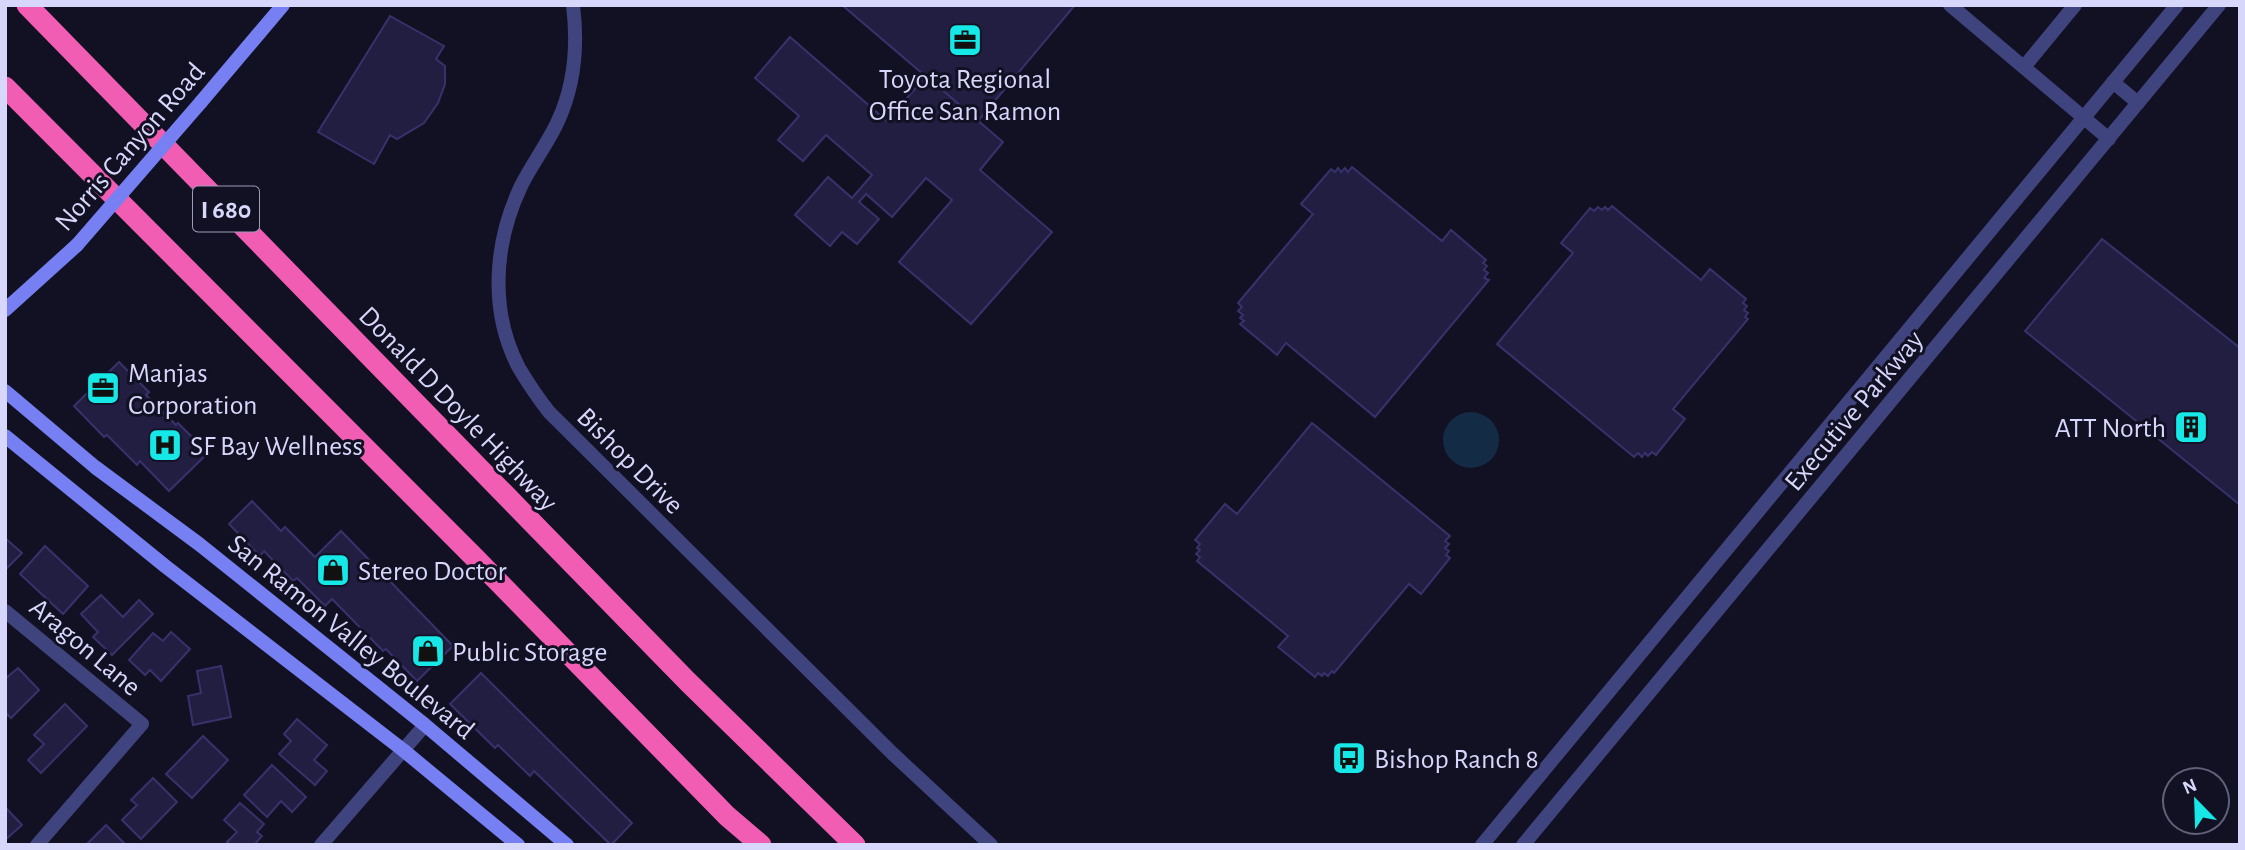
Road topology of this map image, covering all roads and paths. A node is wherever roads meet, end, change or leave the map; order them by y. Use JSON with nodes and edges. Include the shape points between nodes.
{"nodes":[{"id":1,"x":27,"y":5,"type":"edge"},
{"id":2,"x":283,"y":5,"type":"edge"},
{"id":3,"x":573,"y":5,"type":"edge"},
{"id":4,"x":2075,"y":5,"type":"edge"},
{"id":5,"x":2177,"y":5,"type":"edge"},
{"id":6,"x":2219,"y":5,"type":"edge"},
{"id":7,"x":1952,"y":6,"type":"edge"},
{"id":8,"x":2024,"y":67,"type":"junction"},
{"id":9,"x":2113,"y":82,"type":"junction"},
{"id":10,"x":5,"y":87,"type":"edge"},
{"id":11,"x":2138,"y":103,"type":"junction"},
{"id":12,"x":2083,"y":118,"type":"junction"},
{"id":13,"x":2109,"y":139,"type":"junction"},
{"id":14,"x":5,"y":310,"type":"edge"},
{"id":15,"x":5,"y":391,"type":"edge"},
{"id":16,"x":5,"y":436,"type":"edge"},
{"id":17,"x":5,"y":611,"type":"edge"},
{"id":18,"x":425,"y":725,"type":"junction"},
{"id":19,"x":403,"y":750,"type":"junction"},
{"id":20,"x":37,"y":845,"type":"edge"},
{"id":21,"x":321,"y":845,"type":"edge"},
{"id":22,"x":519,"y":845,"type":"edge"},
{"id":23,"x":567,"y":845,"type":"edge"},
{"id":24,"x":761,"y":845,"type":"edge"},
{"id":25,"x":856,"y":845,"type":"edge"},
{"id":26,"x":991,"y":845,"type":"edge"},
{"id":27,"x":1482,"y":845,"type":"edge"},
{"id":28,"x":1523,"y":845,"type":"edge"}],
"edges":[{"from":1,"to":25,"type":"highway","name":"Donald D Doyle Highway","number":"I 680","via":[[678,672]]},
{"from":2,"to":14,"type":"main road","name":"Norris Canyon Road","bridge":true,"via":[[77,245]]},
{"from":3,"to":26,"type":"street","name":"Bishop Drive","via":[[573,83],[521,188],[498,262],[501,310],[519,367],[549,412],[874,736]]},
{"from":4,"to":8,"type":"street"},
{"from":5,"to":9,"type":"street","name":"Executive Parkway"},
{"from":6,"to":11,"type":"street","name":"Executive Parkway"},
{"from":7,"to":8,"type":"street"},
{"from":8,"to":12,"type":"street"},
{"from":9,"to":11,"type":"street"},
{"from":9,"to":12,"type":"street","name":"Executive Parkway"},
{"from":10,"to":24,"type":"highway","number":"I 680","via":[[727,816]]},
{"from":11,"to":13,"type":"street","name":"Executive Parkway"},
{"from":12,"to":13,"type":"street"},
{"from":12,"to":27,"type":"street","name":"Executive Parkway"},
{"from":13,"to":28,"type":"street","name":"Executive Parkway"},
{"from":15,"to":18,"type":"main road","name":"San Ramon Valley Boulevard"},
{"from":16,"to":19,"type":"main road","name":"San Ramon Valley Boulevard","via":[[164,566]]},
{"from":17,"to":20,"type":"street","name":"Aragon Lane","via":[[142,724]]},
{"from":18,"to":19,"type":"street"},
{"from":18,"to":23,"type":"main road","name":"San Ramon Valley Boulevard"},
{"from":19,"to":21,"type":"street"},
{"from":19,"to":22,"type":"main road","name":"San Ramon Valley Boulevard"}]}
